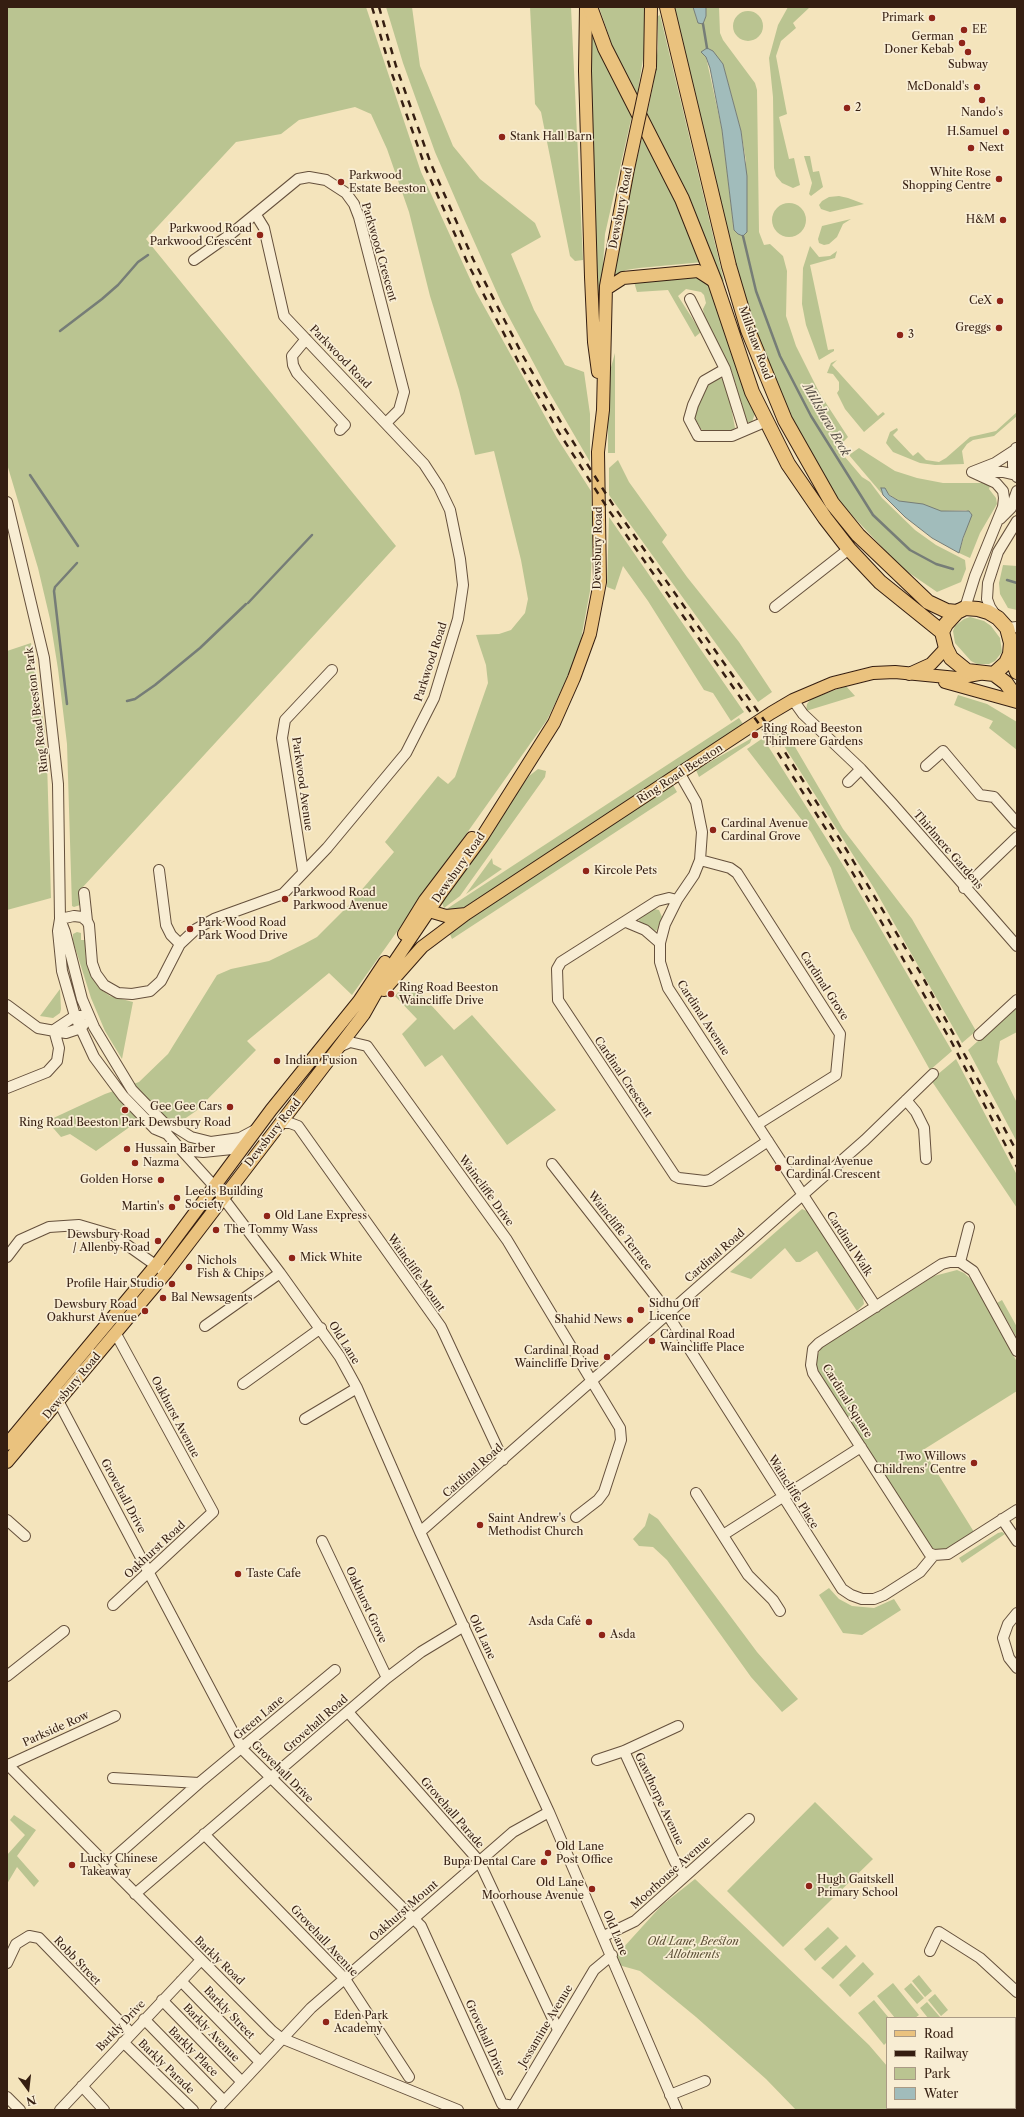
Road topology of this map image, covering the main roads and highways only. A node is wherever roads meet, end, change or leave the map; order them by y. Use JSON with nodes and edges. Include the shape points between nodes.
{"nodes":[{"id":1,"x":586,"y":7,"type":"edge"},
{"id":2,"x":590,"y":7,"type":"edge"},
{"id":3,"x":651,"y":7,"type":"edge"},
{"id":4,"x":667,"y":7,"type":"edge"},
{"id":5,"x":715,"y":282,"type":"junction"},
{"id":6,"x":606,"y":288,"type":"junction"},
{"id":7,"x":737,"y":294,"type":"junction"},
{"id":8,"x":720,"y":299,"type":"junction"},
{"id":9,"x":603,"y":410,"type":"junction"},
{"id":10,"x":961,"y":610,"type":"junction"},
{"id":11,"x":1007,"y":624,"type":"edge"},
{"id":12,"x":942,"y":632,"type":"junction"},
{"id":13,"x":1013,"y":645,"type":"edge"},
{"id":14,"x":946,"y":648,"type":"junction"},
{"id":15,"x":1017,"y":672,"type":"edge"},
{"id":16,"x":978,"y":674,"type":"junction"},
{"id":17,"x":994,"y":674,"type":"junction"},
{"id":18,"x":908,"y":675,"type":"junction"},
{"id":19,"x":937,"y":677,"type":"junction"},
{"id":20,"x":1017,"y":699,"type":"edge"},
{"id":21,"x":1017,"y":702,"type":"edge"},
{"id":22,"x":466,"y":914,"type":"junction"},
{"id":23,"x":423,"y":915,"type":"junction"},
{"id":24,"x":442,"y":932,"type":"junction"},
{"id":25,"x":364,"y":1014,"type":"junction"},
{"id":26,"x":266,"y":1143,"type":"junction"},
{"id":27,"x":242,"y":1148,"type":"junction"},
{"id":28,"x":7,"y":1444,"type":"edge"},
{"id":29,"x":7,"y":1462,"type":"edge"}],
"edges":[{"from":1,"to":9,"type":"main road","name":"Dewsbury Road","via":[[585,71],[593,320]]},
{"from":2,"to":5,"type":"highway","name":"Millshaw Road","via":[[605,48],[682,199]]},
{"from":3,"to":6,"type":"main road","name":"Dewsbury Road","bridge":true,"via":[[650,67]]},
{"from":4,"to":7,"type":"highway","name":"Millshaw Road"},
{"from":5,"to":6,"type":"main road","via":[[698,271],[623,278]]},
{"from":5,"to":8,"type":"highway","name":"Millshaw Road"},
{"from":6,"to":9,"type":"main road","name":"Dewsbury Road"},
{"from":7,"to":8,"type":"highway"},
{"from":7,"to":10,"type":"highway","name":"Millshaw Road","via":[[748,330],[785,420],[832,503],[858,535],[928,602],[947,611]]},
{"from":8,"to":12,"type":"highway","name":"Millshaw Road","via":[[752,392],[788,464],[849,549],[886,587]]},
{"from":9,"to":23,"type":"main road","name":"Dewsbury Road","via":[[598,478],[600,582],[590,634],[554,723],[514,785],[456,858]]},
{"from":10,"to":11,"type":"highway","via":[[978,609]]},
{"from":10,"to":12,"type":"highway","via":[[946,624]]},
{"from":11,"to":13,"type":"highway"},
{"from":12,"to":14,"type":"highway"},
{"from":13,"to":15,"type":"highway"},
{"from":13,"to":17,"type":"highway","via":[[1006,663]]},
{"from":14,"to":16,"type":"highway","via":[[959,666]]},
{"from":14,"to":18,"type":"main road","via":[[931,664]]},
{"from":16,"to":17,"type":"highway"},
{"from":16,"to":19,"type":"main road","name":"Ring Road Beeston","via":[[956,678]]},
{"from":17,"to":20,"type":"highway","via":[[1006,683]]},
{"from":18,"to":19,"type":"main road","name":"Ring Road Beeston"},
{"from":18,"to":22,"type":"main road","name":"Ring Road Beeston","via":[[894,672],[873,673],[833,683],[793,700]]},
{"from":19,"to":21,"type":"main road","via":[[948,683]]},
{"from":22,"to":23,"type":"main road","name":"Ring Road Beeston"},
{"from":22,"to":24,"type":"main road","name":"Ring Road Beeston"},
{"from":23,"to":24,"type":"main road","via":[[437,931]]},
{"from":23,"to":25,"type":"main road","name":"Dewsbury Road"},
{"from":23,"to":27,"type":"main road","name":"Dewsbury Road","via":[[359,1001]]},
{"from":24,"to":25,"type":"main road","name":"Ring Road Beeston","via":[[406,963]]},
{"from":25,"to":26,"type":"main road","name":"Dewsbury Road"},
{"from":26,"to":27,"type":"main road"},
{"from":26,"to":29,"type":"main road","name":"Dewsbury Road","via":[[166,1273]]},
{"from":27,"to":28,"type":"main road","name":"Dewsbury Road","via":[[156,1266]]}]}
